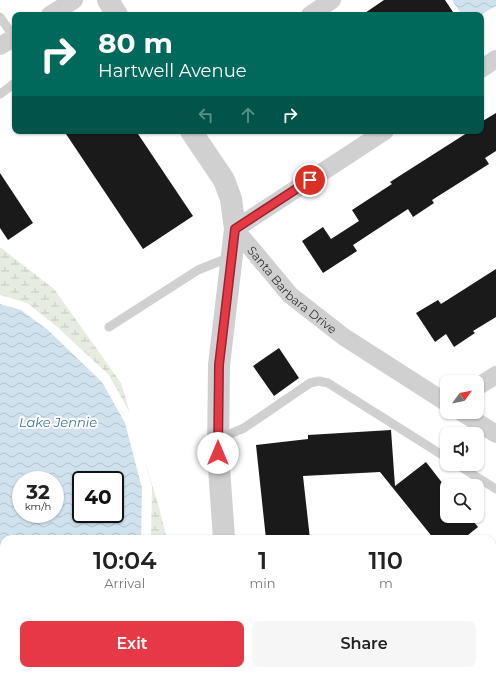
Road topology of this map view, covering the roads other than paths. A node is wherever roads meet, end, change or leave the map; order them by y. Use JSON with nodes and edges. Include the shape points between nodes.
{"nodes":[{"id":1,"x":74,"y":0,"type":"edge"},
{"id":2,"x":108,"y":0,"type":"edge"},
{"id":3,"x":332,"y":0,"type":"edge"},
{"id":4,"x":55,"y":12,"type":"edge"},
{"id":5,"x":115,"y":12,"type":"edge"},
{"id":6,"x":314,"y":12,"type":"edge"},
{"id":7,"x":0,"y":16,"type":"edge"},
{"id":8,"x":10,"y":40,"type":"edge"},
{"id":9,"x":496,"y":59,"type":"edge"},
{"id":10,"x":484,"y":67,"type":"edge"},
{"id":11,"x":12,"y":85,"type":"edge"},
{"id":12,"x":0,"y":94,"type":"edge"},
{"id":13,"x":193,"y":134,"type":"edge"},
{"id":14,"x":380,"y":134,"type":"edge"},
{"id":15,"x":235,"y":229,"type":"junction"},
{"id":16,"x":232,"y":256,"type":"junction"},
{"id":17,"x":109,"y":327,"type":"dead end"},
{"id":18,"x":496,"y":375,"type":"edge"},
{"id":19,"x":484,"y":383,"type":"edge"},
{"id":20,"x":440,"y":399,"type":"edge"},
{"id":21,"x":472,"y":419,"type":"edge"},
{"id":22,"x":496,"y":434,"type":"edge"},
{"id":23,"x":218,"y":439,"type":"junction"},
{"id":24,"x":440,"y":454,"type":"edge"},
{"id":25,"x":467,"y":471,"type":"edge"},
{"id":26,"x":496,"y":489,"type":"edge"},
{"id":27,"x":224,"y":535,"type":"edge"}],
"edges":[{"from":1,"to":4,"type":"street"},
{"from":2,"to":5,"type":"street"},
{"from":3,"to":6,"type":"street"},
{"from":7,"to":8,"type":"lane"},
{"from":9,"to":10,"type":"street"},
{"from":11,"to":12,"type":"lane"},
{"from":13,"to":15,"type":"street","via":[[224,180],[232,199]]},
{"from":14,"to":15,"type":"street"},
{"from":15,"to":16,"type":"street"},
{"from":15,"to":20,"type":"street","name":"Santa Barbara Drive","via":[[290,295],[344,337]]},
{"from":16,"to":17,"type":"lane","via":[[198,270]]},
{"from":16,"to":23,"type":"street","via":[[219,365]]},
{"from":18,"to":19,"type":"street"},
{"from":21,"to":22,"type":"street"},
{"from":23,"to":24,"type":"lane","via":[[244,428],[310,383],[319,381],[328,383]]},
{"from":23,"to":27,"type":"street"},
{"from":25,"to":26,"type":"lane"}]}
